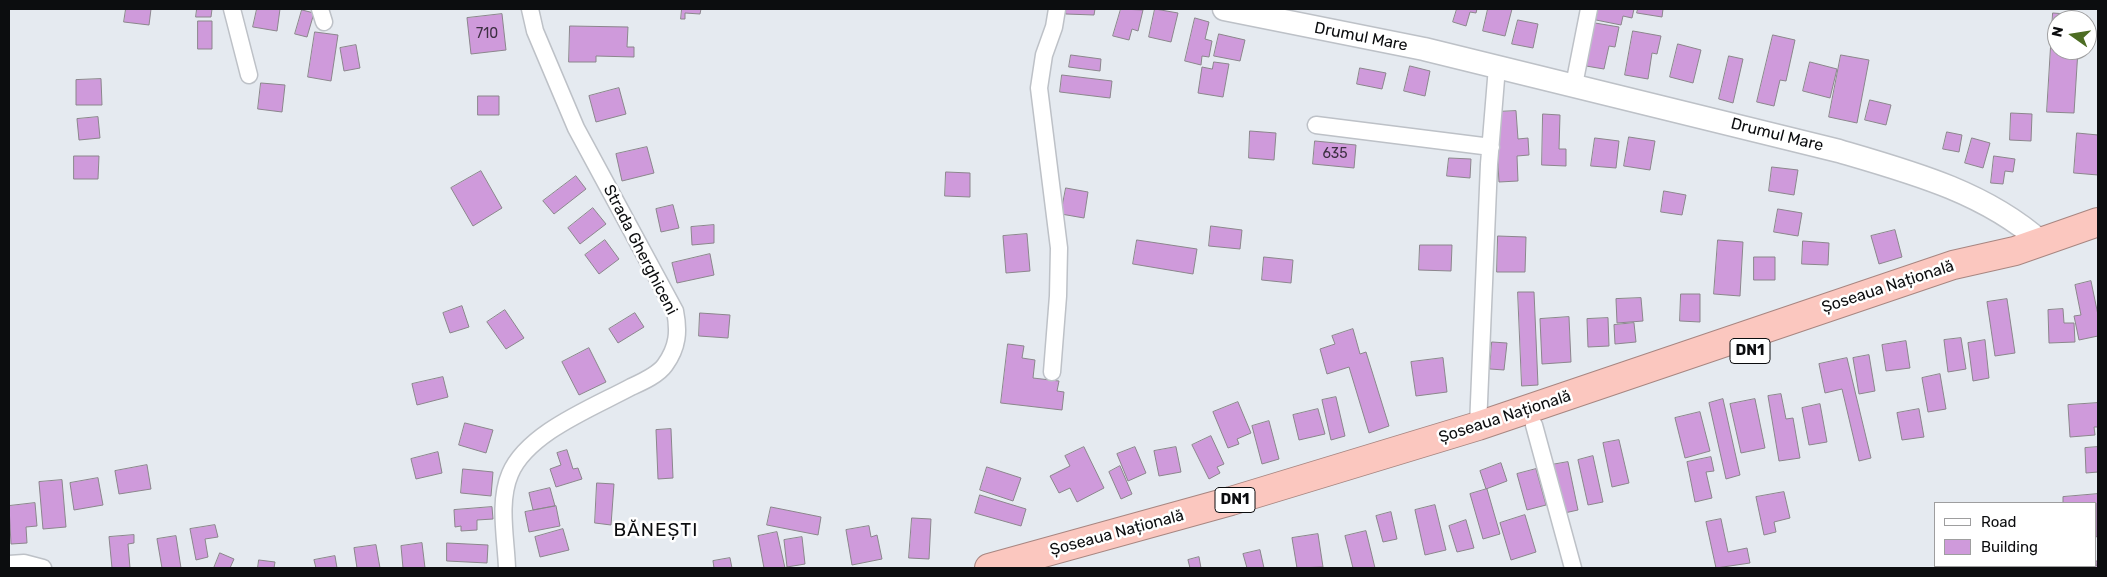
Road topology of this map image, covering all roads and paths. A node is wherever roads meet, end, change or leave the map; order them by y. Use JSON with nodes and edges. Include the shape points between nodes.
{"nodes":[{"id":1,"x":232,"y":9,"type":"edge"},
{"id":2,"x":530,"y":9,"type":"edge"},
{"id":3,"x":1057,"y":9,"type":"edge"},
{"id":4,"x":1224,"y":9,"type":"edge"},
{"id":5,"x":1590,"y":9,"type":"edge"},
{"id":6,"x":1497,"y":67,"type":"junction"},
{"id":7,"x":249,"y":75,"type":"dead end"},
{"id":8,"x":1574,"y":85,"type":"junction"},
{"id":9,"x":1316,"y":124,"type":"dead end"},
{"id":10,"x":1491,"y":147,"type":"junction"},
{"id":11,"x":2098,"y":222,"type":"edge"},
{"id":12,"x":2042,"y":242,"type":"junction"},
{"id":13,"x":2016,"y":251,"type":"junction"},
{"id":14,"x":1052,"y":372,"type":"dead end"},
{"id":15,"x":1534,"y":425,"type":"junction"},
{"id":16,"x":1478,"y":426,"type":"junction"},
{"id":17,"x":9,"y":564,"type":"edge"},
{"id":18,"x":42,"y":568,"type":"edge"},
{"id":19,"x":507,"y":568,"type":"edge"},
{"id":20,"x":989,"y":568,"type":"edge"},
{"id":21,"x":1049,"y":568,"type":"edge"},
{"id":22,"x":1573,"y":568,"type":"edge"}],
"edges":[{"from":1,"to":7,"type":"street"},
{"from":2,"to":19,"type":"street","name":"Strada Gherghiceni","via":[[535,31],[576,128],[675,311],[679,331],[675,348],[664,366],[540,437],[516,462],[509,476],[505,499]]},
{"from":3,"to":14,"type":"street","via":[[1039,88],[1058,248]]},
{"from":4,"to":6,"type":"street","name":"Drumul Mare","via":[[1365,36]]},
{"from":5,"to":8,"type":"street"},
{"from":6,"to":8,"type":"street","name":"Drumul Mare"},
{"from":6,"to":10,"type":"street"},
{"from":8,"to":12,"type":"street","name":"Drumul Mare","via":[[1762,130],[1904,170],[1984,202],[2012,218]]},
{"from":9,"to":10,"type":"street"},
{"from":10,"to":16,"type":"street"},
{"from":11,"to":12,"type":"highway","name":"Șoseaua Națională","number":"DN1"},
{"from":12,"to":13,"type":"highway","name":"Șoseaua Națională","number":"DN1"},
{"from":13,"to":15,"type":"highway","name":"Șoseaua Națională","number":"DN1","via":[[1958,279]]},
{"from":13,"to":16,"type":"highway","name":"Șoseaua Națională","number":"DN1","via":[[1953,265]]},
{"from":15,"to":21,"type":"highway","name":"Șoseaua Națională","number":"DN1","via":[[1244,515]]},
{"from":15,"to":22,"type":"street"},
{"from":16,"to":20,"type":"highway","name":"Șoseaua Națională","number":"DN1","via":[[1231,501]]},
{"from":17,"to":18,"type":"street","via":[[24,563]]}]}
